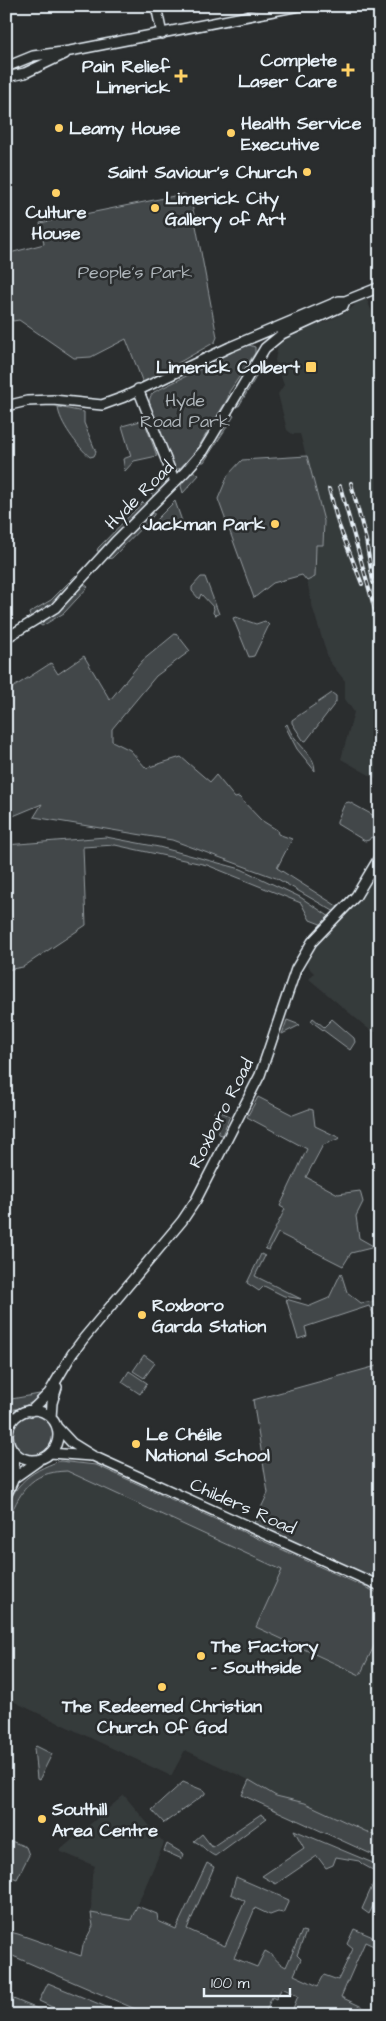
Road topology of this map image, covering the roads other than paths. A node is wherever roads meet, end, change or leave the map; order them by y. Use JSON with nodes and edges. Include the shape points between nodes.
{"nodes":[{"id":1,"x":156,"y":6,"type":"edge"},
{"id":2,"x":298,"y":6,"type":"edge"},
{"id":3,"x":162,"y":34,"type":"junction"},
{"id":4,"x":70,"y":52,"type":"junction"},
{"id":5,"x":6,"y":67,"type":"edge"},
{"id":6,"x":6,"y":77,"type":"edge"},
{"id":7,"x":380,"y":287,"type":"edge"},
{"id":8,"x":345,"y":301,"type":"junction"},
{"id":9,"x":252,"y":338,"type":"junction"},
{"id":10,"x":264,"y":348,"type":"junction"},
{"id":11,"x":138,"y":389,"type":"junction"},
{"id":12,"x":6,"y":406,"type":"edge"},
{"id":13,"x":175,"y":482,"type":"junction"},
{"id":14,"x":6,"y":638,"type":"edge"},
{"id":15,"x":380,"y":856,"type":"edge"},
{"id":16,"x":64,"y":1370,"type":"junction"},
{"id":17,"x":31,"y":1411,"type":"junction"},
{"id":18,"x":6,"y":1414,"type":"edge"},
{"id":19,"x":20,"y":1414,"type":"junction"},
{"id":20,"x":52,"y":1418,"type":"junction"},
{"id":21,"x":57,"y":1427,"type":"junction"},
{"id":22,"x":7,"y":1439,"type":"edge"},
{"id":23,"x":14,"y":1452,"type":"junction"},
{"id":24,"x":50,"y":1453,"type":"junction"},
{"id":25,"x":93,"y":1456,"type":"junction"},
{"id":26,"x":40,"y":1459,"type":"junction"},
{"id":27,"x":14,"y":1478,"type":"junction"},
{"id":28,"x":6,"y":1496,"type":"edge"},
{"id":29,"x":380,"y":1586,"type":"edge"}],
"edges":[{"from":1,"to":3,"type":"main road"},
{"from":2,"to":3,"type":"main road"},
{"from":3,"to":4,"type":"main road"},
{"from":4,"to":5,"type":"main road","via":[[34,56]]},
{"from":4,"to":6,"type":"main road","via":[[32,71]]},
{"from":7,"to":8,"type":"main road"},
{"from":8,"to":9,"type":"main road"},
{"from":8,"to":10,"type":"main road","via":[[343,306],[282,334]]},
{"from":9,"to":10,"type":"main road","via":[[264,344]]},
{"from":9,"to":11,"type":"main road"},
{"from":10,"to":13,"type":"main road","name":"Hyde Road","via":[[204,450]]},
{"from":11,"to":12,"type":"main road","via":[[102,405],[53,400]]},
{"from":11,"to":13,"type":"main road"},
{"from":13,"to":14,"type":"main road","name":"Hyde Road","via":[[55,608]]},
{"from":15,"to":16,"type":"main road","name":"Roxboro Road","via":[[356,896],[312,942],[296,969],[260,1075],[196,1200],[92,1328]]},
{"from":16,"to":17,"type":"main road","name":"Roxboro Road","via":[[49,1393]]},
{"from":16,"to":20,"type":"main road","name":"Roxboro Road","via":[[53,1398]]},
{"from":17,"to":19,"type":"main road"},
{"from":17,"to":20,"type":"main road","via":[[42,1412]]},
{"from":18,"to":19,"type":"main road"},
{"from":19,"to":22,"type":"main road","via":[[10,1425]]},
{"from":20,"to":21,"type":"main road"},
{"from":21,"to":24,"type":"main road","via":[[56,1444]]},
{"from":21,"to":25,"type":"main road","name":"Childers Road","via":[[72,1443]]},
{"from":22,"to":23,"type":"main road"},
{"from":23,"to":26,"type":"main road","via":[[26,1460]]},
{"from":23,"to":27,"type":"main road"},
{"from":24,"to":25,"type":"main road","name":"Childers Road"},
{"from":24,"to":26,"type":"main road"},
{"from":25,"to":29,"type":"main road","name":"Childers Road"},
{"from":26,"to":27,"type":"main road"},
{"from":27,"to":28,"type":"main road"}]}
